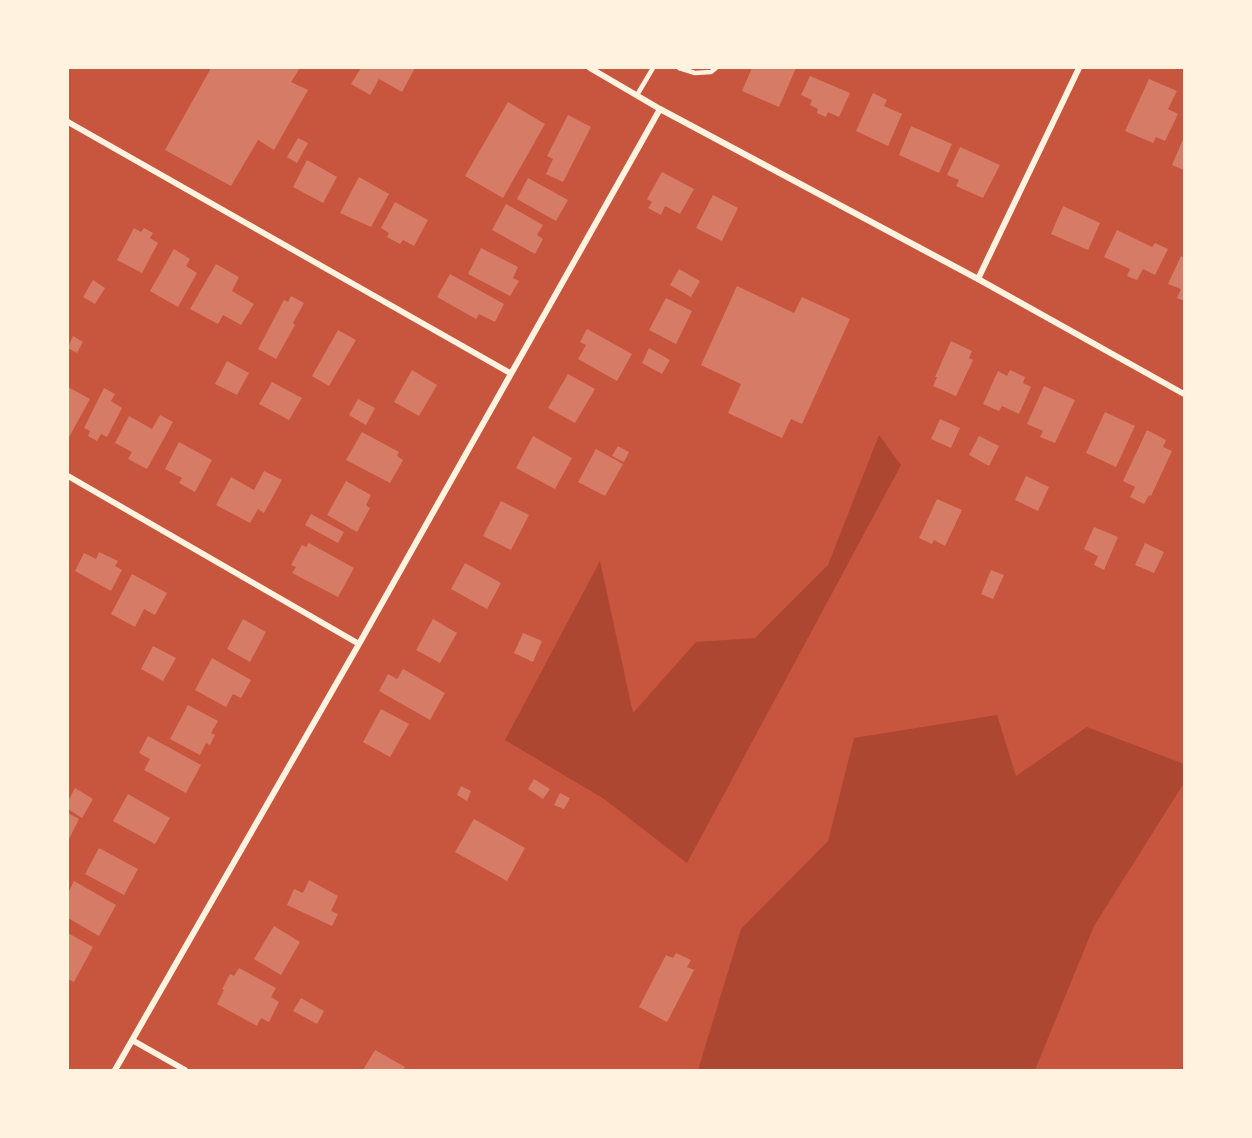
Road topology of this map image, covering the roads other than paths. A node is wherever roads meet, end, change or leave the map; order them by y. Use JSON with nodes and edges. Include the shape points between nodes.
{"nodes":[{"id":1,"x":590,"y":68,"type":"edge"},
{"id":2,"x":653,"y":68,"type":"edge"},
{"id":3,"x":679,"y":68,"type":"edge"},
{"id":4,"x":716,"y":68,"type":"edge"},
{"id":5,"x":1079,"y":68,"type":"edge"},
{"id":6,"x":637,"y":95,"type":"junction"},
{"id":7,"x":660,"y":109,"type":"junction"},
{"id":8,"x":68,"y":122,"type":"edge"},
{"id":9,"x":978,"y":279,"type":"junction"},
{"id":10,"x":510,"y":373,"type":"junction"},
{"id":11,"x":1185,"y":394,"type":"edge"},
{"id":12,"x":68,"y":476,"type":"edge"},
{"id":13,"x":359,"y":644,"type":"junction"},
{"id":14,"x":132,"y":1040,"type":"junction"},
{"id":15,"x":115,"y":1071,"type":"edge"},
{"id":16,"x":185,"y":1071,"type":"edge"}],
"edges":[{"from":1,"to":6,"type":"street"},
{"from":2,"to":6,"type":"lane"},
{"from":3,"to":4,"type":"lane","via":[[695,73]]},
{"from":5,"to":9,"type":"street"},
{"from":6,"to":7,"type":"street"},
{"from":7,"to":9,"type":"street"},
{"from":7,"to":10,"type":"street"},
{"from":8,"to":10,"type":"street"},
{"from":9,"to":11,"type":"street"},
{"from":10,"to":13,"type":"street"},
{"from":12,"to":13,"type":"street"},
{"from":13,"to":14,"type":"street"},
{"from":14,"to":15,"type":"street"},
{"from":14,"to":16,"type":"street"}]}
